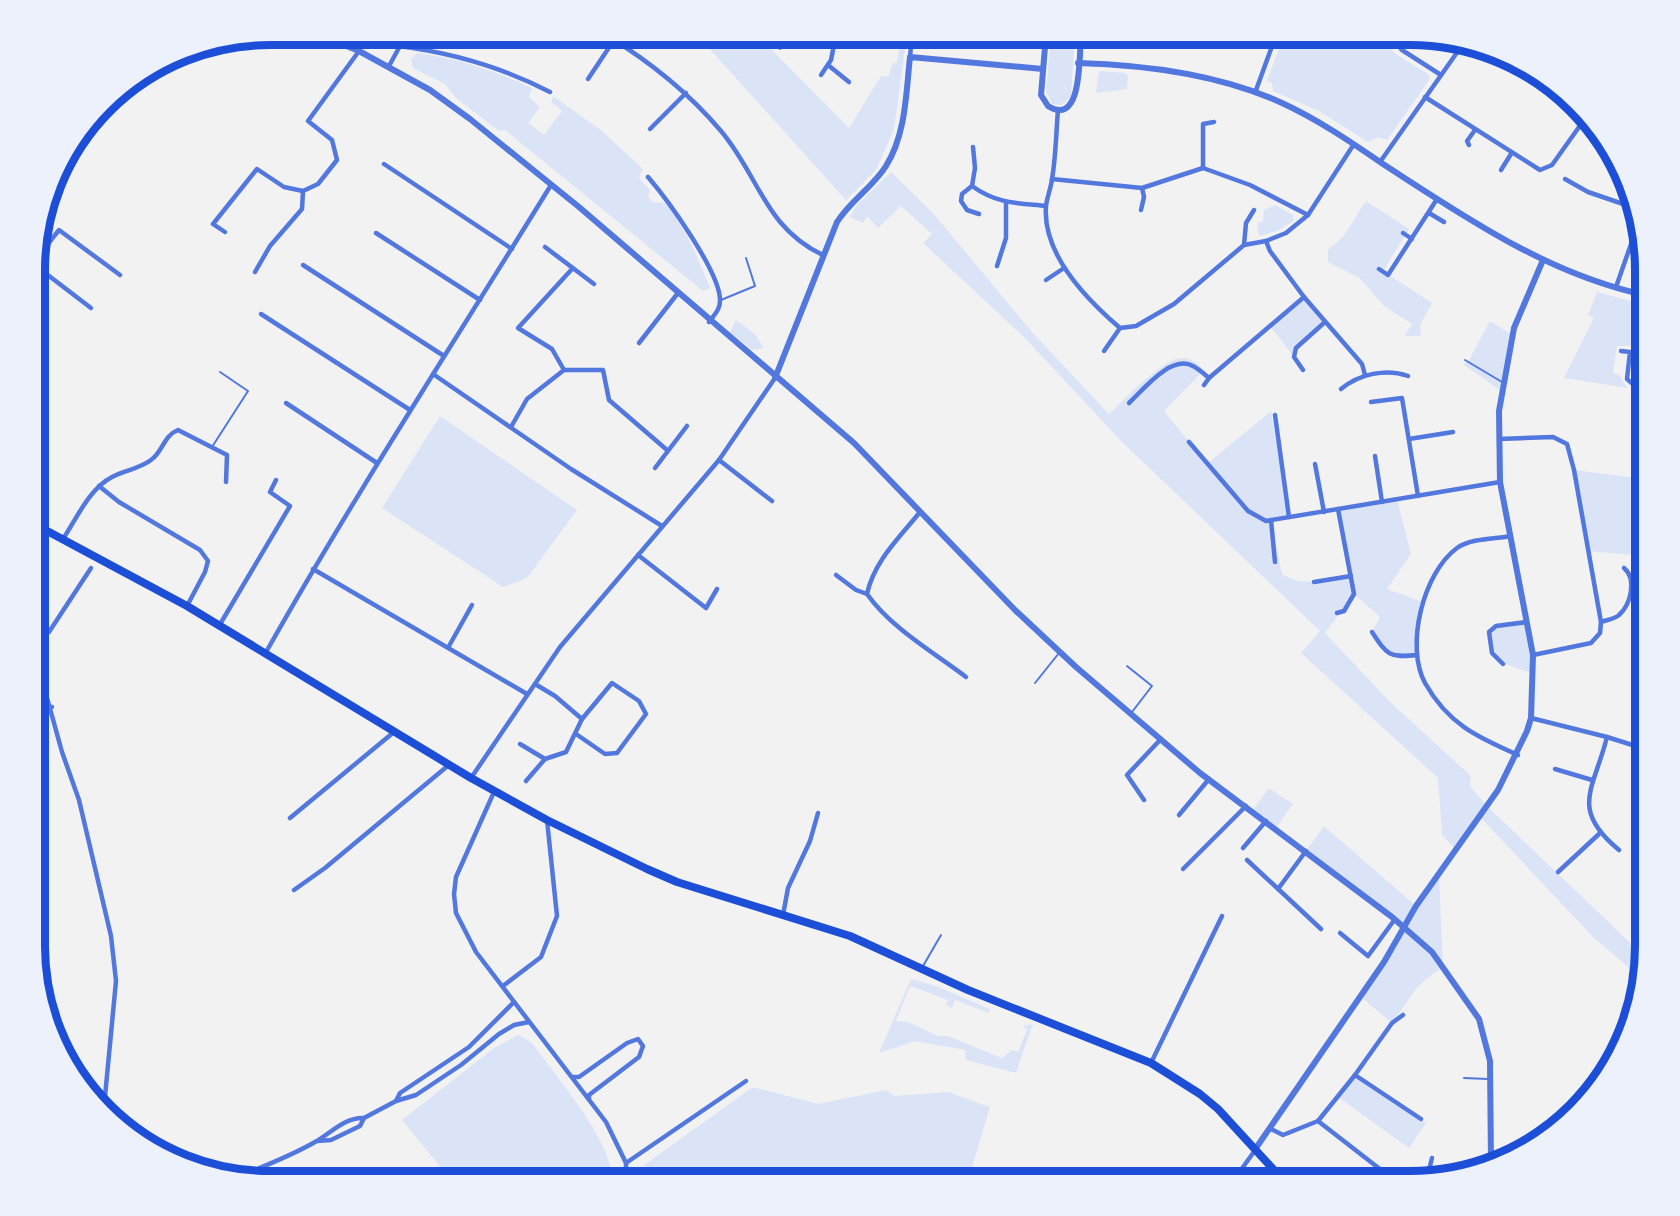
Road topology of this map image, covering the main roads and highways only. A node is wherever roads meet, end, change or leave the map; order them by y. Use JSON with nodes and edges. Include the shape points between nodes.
{"nodes":[{"id":1,"x":45,"y":530,"type":"edge"},
{"id":2,"x":1276,"y":1171,"type":"edge"}],
"edges":[{"from":1,"to":2,"type":"highway","via":[[187,606],[547,820],[677,882],[850,936],[1151,1064],[1200,1094]]}]}
